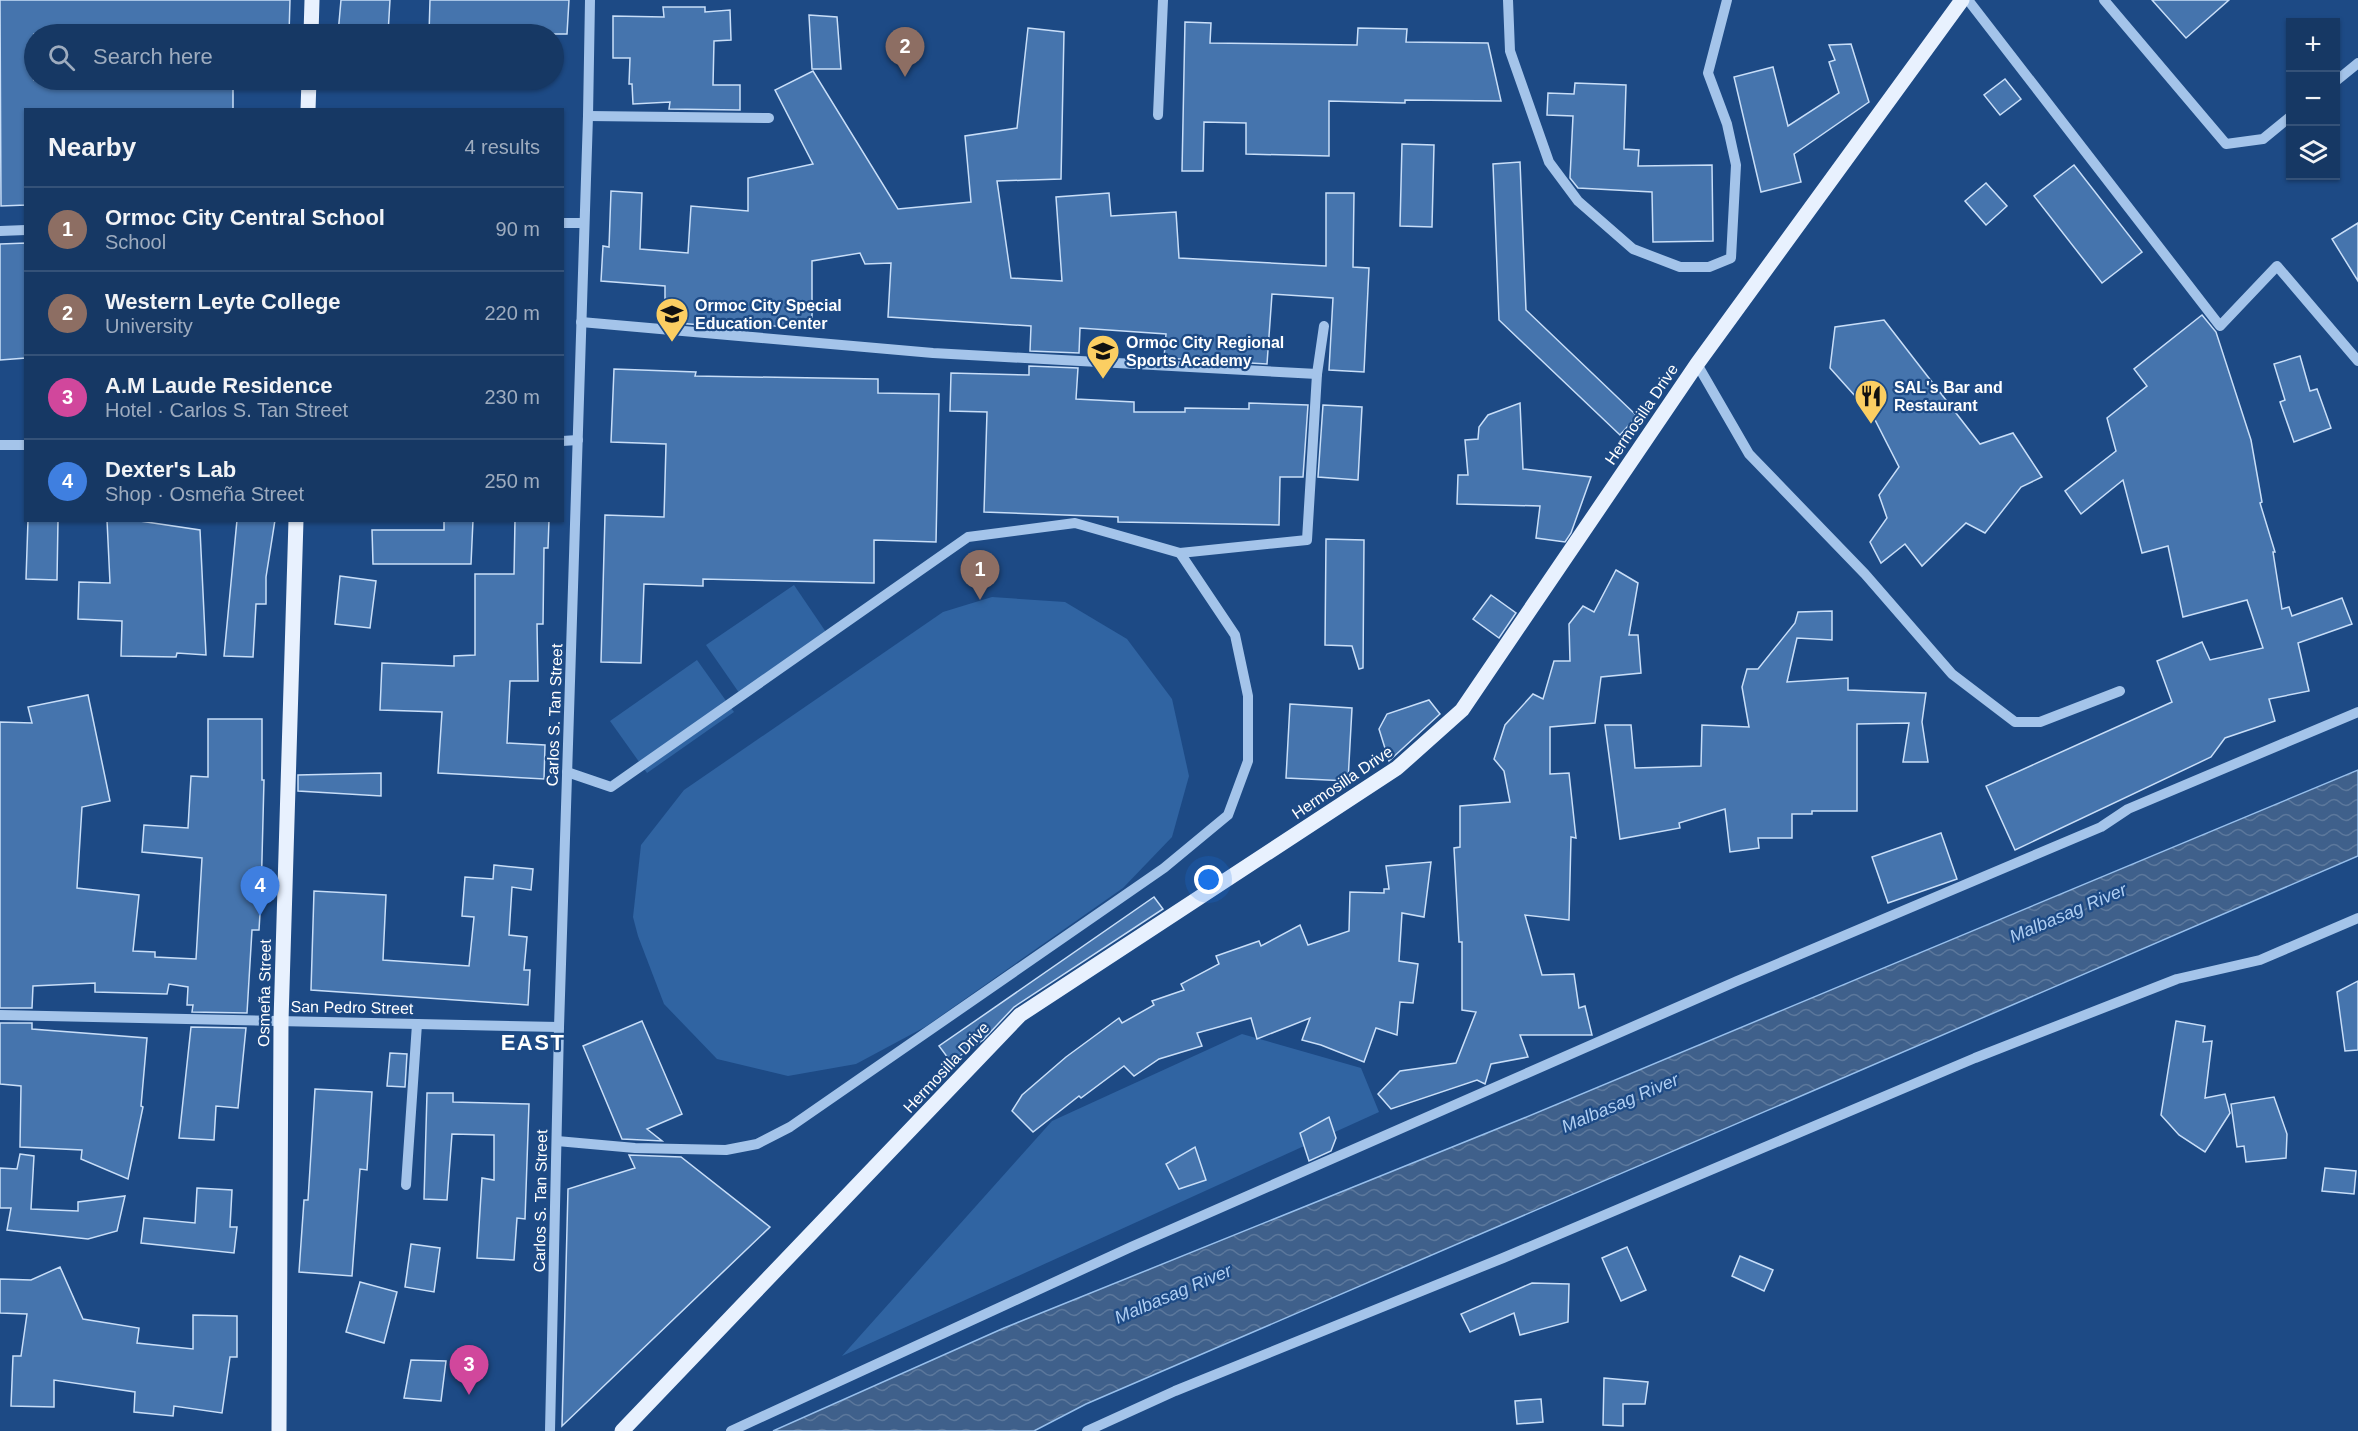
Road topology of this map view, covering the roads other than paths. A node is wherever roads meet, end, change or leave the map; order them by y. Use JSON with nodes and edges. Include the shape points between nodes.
{"nodes":[{"id":1,"x":312,"y":0,"type":"edge"},
{"id":2,"x":590,"y":0,"type":"edge"},
{"id":3,"x":1163,"y":0,"type":"edge"},
{"id":4,"x":1508,"y":0,"type":"edge"},
{"id":5,"x":1727,"y":0,"type":"edge"},
{"id":6,"x":1962,"y":0,"type":"edge"},
{"id":7,"x":1968,"y":0,"type":"edge"},
{"id":8,"x":2104,"y":0,"type":"edge"},
{"id":9,"x":311,"y":24,"type":"edge"},
{"id":10,"x":2358,"y":63,"type":"edge"},
{"id":11,"x":2340,"y":78,"type":"edge"},
{"id":12,"x":309,"y":90,"type":"edge"},
{"id":13,"x":308,"y":108,"type":"edge"},
{"id":14,"x":1158,"y":115,"type":"dead end"},
{"id":15,"x":588,"y":116,"type":"junction"},
{"id":16,"x":769,"y":118,"type":"dead end"},
{"id":17,"x":2286,"y":120,"type":"edge"},
{"id":18,"x":564,"y":223,"type":"edge"},
{"id":19,"x":584,"y":223,"type":"junction"},
{"id":20,"x":24,"y":230,"type":"edge"},
{"id":21,"x":0,"y":231,"type":"edge"},
{"id":22,"x":581,"y":322,"type":"junction"},
{"id":23,"x":1324,"y":326,"type":"dead end"},
{"id":24,"x":2358,"y":361,"type":"edge"},
{"id":25,"x":1697,"y":364,"type":"junction"},
{"id":26,"x":1317,"y":374,"type":"junction"},
{"id":27,"x":578,"y":440,"type":"junction"},
{"id":28,"x":564,"y":441,"type":"edge"},
{"id":29,"x":0,"y":445,"type":"edge"},
{"id":30,"x":24,"y":445,"type":"edge"},
{"id":31,"x":296,"y":522,"type":"edge"},
{"id":32,"x":1180,"y":553,"type":"junction"},
{"id":33,"x":2120,"y":691,"type":"dead end"},
{"id":34,"x":2358,"y":712,"type":"edge"},
{"id":35,"x":567,"y":772,"type":"junction"},
{"id":36,"x":2358,"y":918,"type":"edge"},
{"id":37,"x":0,"y":1015,"type":"edge"},
{"id":38,"x":281,"y":1021,"type":"junction"},
{"id":39,"x":417,"y":1024,"type":"junction"},
{"id":40,"x":559,"y":1027,"type":"junction"},
{"id":41,"x":556,"y":1141,"type":"junction"},
{"id":42,"x":406,"y":1185,"type":"dead end"},
{"id":43,"x":279,"y":1431,"type":"edge"},
{"id":44,"x":550,"y":1431,"type":"edge"},
{"id":45,"x":622,"y":1431,"type":"edge"},
{"id":46,"x":731,"y":1431,"type":"edge"},
{"id":47,"x":1087,"y":1431,"type":"edge"}],
"edges":[{"from":1,"to":9,"type":"main road"},
{"from":2,"to":15,"type":"street","name":"Carlos S. Tan Street"},
{"from":3,"to":14,"type":"street"},
{"from":4,"to":5,"type":"street","via":[[1510,51],[1549,162],[1578,201],[1609,230],[1633,249],[1680,267],[1709,267],[1731,258],[1736,165],[1708,73]]},
{"from":6,"to":25,"type":"main road","name":"Hermosilla Drive"},
{"from":7,"to":24,"type":"street","via":[[2220,326],[2277,266]]},
{"from":8,"to":17,"type":"street","via":[[2226,144],[2263,140]]},
{"from":10,"to":11,"type":"street"},
{"from":12,"to":13,"type":"main road"},
{"from":15,"to":16,"type":"street"},
{"from":15,"to":19,"type":"street","name":"Carlos S. Tan Street"},
{"from":18,"to":19,"type":"street"},
{"from":19,"to":22,"type":"street","name":"Carlos S. Tan Street"},
{"from":20,"to":21,"type":"street"},
{"from":22,"to":26,"type":"street","via":[[933,353]]},
{"from":22,"to":27,"type":"street","name":"Carlos S. Tan Street"},
{"from":23,"to":26,"type":"street"},
{"from":25,"to":33,"type":"street","via":[[1749,454],[1865,574],[1952,674],[2015,722],[2040,722]]},
{"from":25,"to":45,"type":"main road","name":"Hermosilla Drive","via":[[1462,710],[1397,768],[1020,1015]]},
{"from":26,"to":32,"type":"street","via":[[1308,540]]},
{"from":27,"to":28,"type":"street"},
{"from":27,"to":35,"type":"street","name":"Carlos S. Tan Street"},
{"from":29,"to":30,"type":"street"},
{"from":31,"to":38,"type":"main road","name":"Osmeña Street"},
{"from":32,"to":35,"type":"street","via":[[1075,523],[968,537],[611,787]]},
{"from":32,"to":41,"type":"street","via":[[1235,635],[1248,696],[1248,761],[1228,815],[1164,868],[790,1127],[757,1144],[726,1150]]},
{"from":34,"to":46,"type":"street","via":[[2128,809],[2102,827],[1726,985],[1142,1242]]},
{"from":35,"to":40,"type":"street","name":"Carlos S. Tan Street"},
{"from":36,"to":47,"type":"street","via":[[2260,960],[2177,979],[1975,1058]]},
{"from":37,"to":38,"type":"street","name":"San Pedro Street"},
{"from":38,"to":39,"type":"street","name":"San Pedro Street"},
{"from":38,"to":43,"type":"main road","name":"Osmeña Street"},
{"from":39,"to":40,"type":"street","name":"San Pedro Street"},
{"from":39,"to":42,"type":"street"},
{"from":40,"to":41,"type":"street","name":"Carlos S. Tan Street"},
{"from":41,"to":44,"type":"street","name":"Carlos S. Tan Street"}]}
